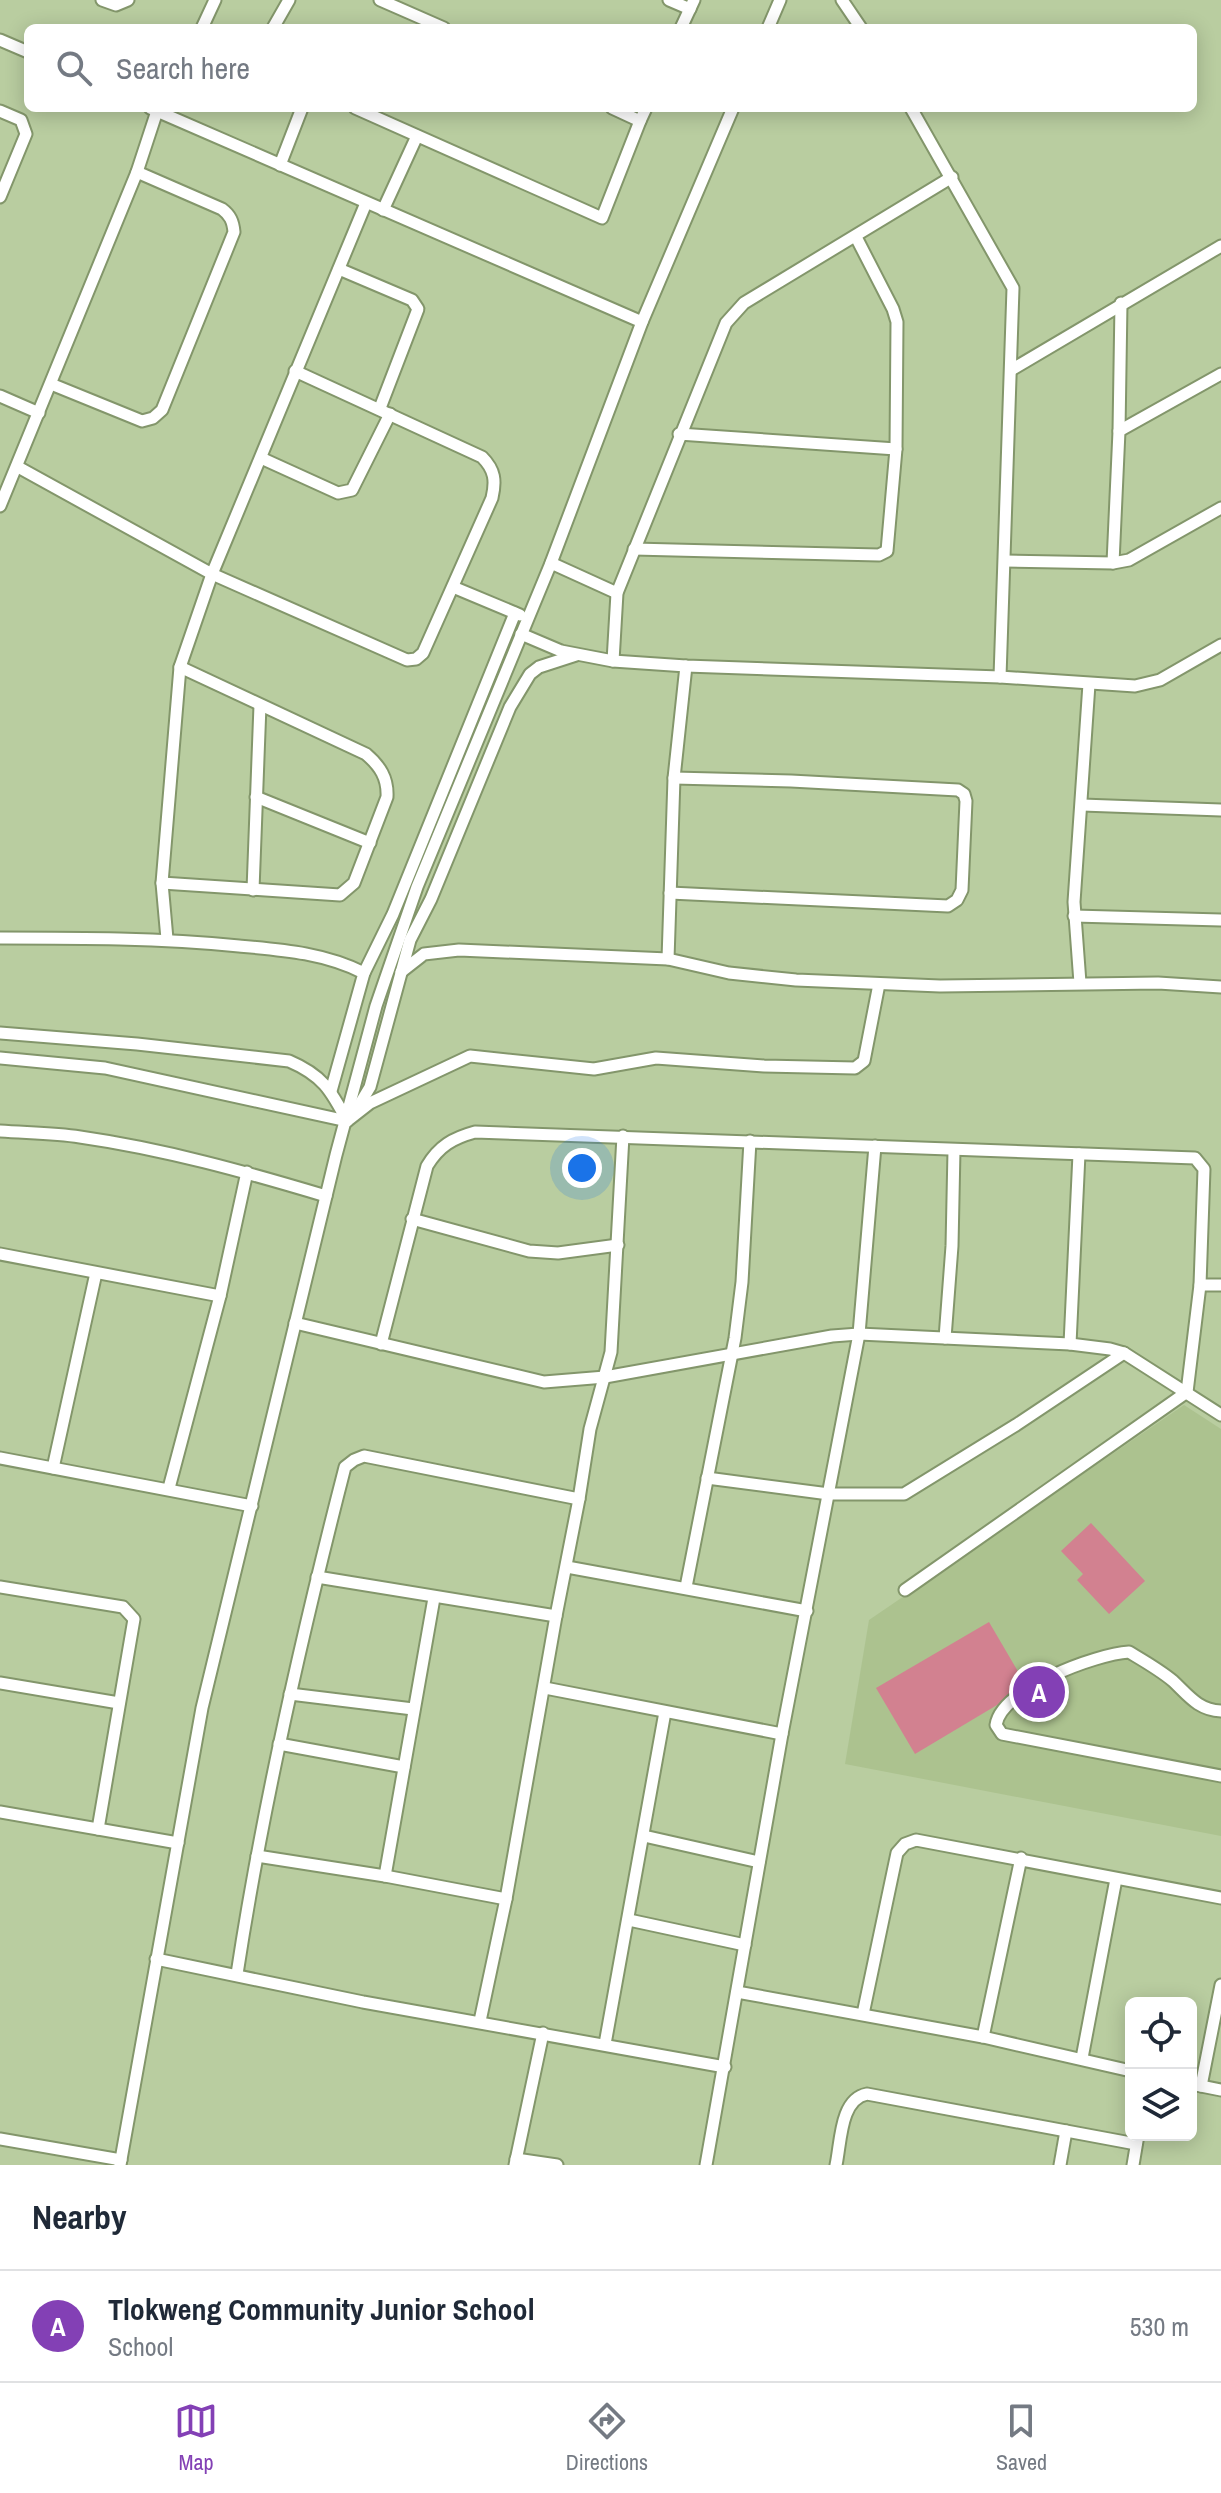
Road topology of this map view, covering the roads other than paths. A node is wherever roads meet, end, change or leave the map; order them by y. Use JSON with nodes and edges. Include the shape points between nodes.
{"nodes":[{"id":1,"x":102,"y":0,"type":"edge"},
{"id":2,"x":128,"y":0,"type":"edge"},
{"id":3,"x":215,"y":0,"type":"edge"},
{"id":4,"x":289,"y":0,"type":"edge"},
{"id":5,"x":380,"y":0,"type":"edge"},
{"id":6,"x":669,"y":0,"type":"edge"},
{"id":7,"x":780,"y":0,"type":"edge"},
{"id":8,"x":842,"y":0,"type":"edge"},
{"id":9,"x":692,"y":5,"type":"edge"},
{"id":10,"x":204,"y":24,"type":"edge"},
{"id":11,"x":275,"y":24,"type":"edge"},
{"id":12,"x":435,"y":24,"type":"edge"},
{"id":13,"x":683,"y":24,"type":"edge"},
{"id":14,"x":770,"y":24,"type":"edge"},
{"id":15,"x":858,"y":24,"type":"edge"},
{"id":16,"x":0,"y":40,"type":"edge"},
{"id":17,"x":24,"y":50,"type":"edge"},
{"id":18,"x":0,"y":111,"type":"edge"},
{"id":19,"x":154,"y":112,"type":"edge"},
{"id":20,"x":162,"y":112,"type":"edge"},
{"id":21,"x":300,"y":112,"type":"edge"},
{"id":22,"x":364,"y":112,"type":"edge"},
{"id":23,"x":621,"y":112,"type":"edge"},
{"id":24,"x":644,"y":112,"type":"edge"},
{"id":25,"x":731,"y":112,"type":"edge"},
{"id":26,"x":913,"y":112,"type":"edge"},
{"id":27,"x":640,"y":121,"type":"junction"},
{"id":28,"x":417,"y":136,"type":"junction"},
{"id":29,"x":280,"y":165,"type":"junction"},
{"id":30,"x":137,"y":172,"type":"junction"},
{"id":31,"x":952,"y":177,"type":"junction"},
{"id":32,"x":0,"y":197,"type":"edge"},
{"id":33,"x":366,"y":203,"type":"junction"},
{"id":34,"x":383,"y":210,"type":"junction"},
{"id":35,"x":856,"y":237,"type":"junction"},
{"id":36,"x":1221,"y":246,"type":"edge"},
{"id":37,"x":339,"y":269,"type":"junction"},
{"id":38,"x":1121,"y":303,"type":"junction"},
{"id":39,"x":642,"y":322,"type":"junction"},
{"id":40,"x":1011,"y":370,"type":"junction"},
{"id":41,"x":295,"y":371,"type":"junction"},
{"id":42,"x":1221,"y":374,"type":"edge"},
{"id":43,"x":51,"y":384,"type":"junction"},
{"id":44,"x":0,"y":396,"type":"edge"},
{"id":45,"x":385,"y":411,"type":"junction"},
{"id":46,"x":39,"y":413,"type":"junction"},
{"id":47,"x":1119,"y":431,"type":"junction"},
{"id":48,"x":679,"y":434,"type":"junction"},
{"id":49,"x":896,"y":449,"type":"junction"},
{"id":50,"x":261,"y":458,"type":"junction"},
{"id":51,"x":18,"y":467,"type":"junction"},
{"id":52,"x":0,"y":506,"type":"edge"},
{"id":53,"x":1221,"y":508,"type":"edge"},
{"id":54,"x":634,"y":549,"type":"junction"},
{"id":55,"x":1005,"y":561,"type":"junction"},
{"id":56,"x":551,"y":563,"type":"junction"},
{"id":57,"x":1113,"y":563,"type":"junction"},
{"id":58,"x":212,"y":574,"type":"junction"},
{"id":59,"x":453,"y":587,"type":"junction"},
{"id":60,"x":617,"y":593,"type":"junction"},
{"id":61,"x":515,"y":613,"type":"junction"},
{"id":62,"x":527,"y":618,"type":"junction"},
{"id":63,"x":521,"y":634,"type":"junction"},
{"id":64,"x":1221,"y":645,"type":"edge"},
{"id":65,"x":577,"y":655,"type":"junction"},
{"id":66,"x":613,"y":661,"type":"junction"},
{"id":67,"x":686,"y":666,"type":"junction"},
{"id":68,"x":180,"y":667,"type":"junction"},
{"id":69,"x":1000,"y":677,"type":"junction"},
{"id":70,"x":1089,"y":684,"type":"junction"},
{"id":71,"x":260,"y":705,"type":"junction"},
{"id":72,"x":674,"y":778,"type":"junction"},
{"id":73,"x":256,"y":797,"type":"junction"},
{"id":74,"x":1082,"y":805,"type":"junction"},
{"id":75,"x":1221,"y":810,"type":"edge"},
{"id":76,"x":370,"y":843,"type":"junction"},
{"id":77,"x":162,"y":883,"type":"junction"},
{"id":78,"x":253,"y":890,"type":"junction"},
{"id":79,"x":670,"y":893,"type":"junction"},
{"id":80,"x":1074,"y":916,"type":"junction"},
{"id":81,"x":1221,"y":919,"type":"edge"},
{"id":82,"x":0,"y":938,"type":"edge"},
{"id":83,"x":167,"y":939,"type":"junction"},
{"id":84,"x":668,"y":959,"type":"junction"},
{"id":85,"x":401,"y":972,"type":"junction"},
{"id":86,"x":364,"y":973,"type":"junction"},
{"id":87,"x":1080,"y":983,"type":"junction"},
{"id":88,"x":879,"y":984,"type":"junction"},
{"id":89,"x":1221,"y":987,"type":"edge"},
{"id":90,"x":0,"y":1033,"type":"edge"},
{"id":91,"x":0,"y":1058,"type":"edge"},
{"id":92,"x":331,"y":1091,"type":"junction"},
{"id":93,"x":348,"y":1117,"type":"junction"},
{"id":94,"x":0,"y":1132,"type":"edge"},
{"id":95,"x":623,"y":1136,"type":"junction"},
{"id":96,"x":750,"y":1141,"type":"junction"},
{"id":97,"x":875,"y":1146,"type":"junction"},
{"id":98,"x":954,"y":1150,"type":"junction"},
{"id":99,"x":1079,"y":1154,"type":"junction"},
{"id":100,"x":247,"y":1172,"type":"junction"},
{"id":101,"x":326,"y":1196,"type":"junction"},
{"id":102,"x":412,"y":1219,"type":"junction"},
{"id":103,"x":618,"y":1245,"type":"junction"},
{"id":104,"x":0,"y":1254,"type":"edge"},
{"id":105,"x":96,"y":1273,"type":"junction"},
{"id":106,"x":1200,"y":1285,"type":"junction"},
{"id":107,"x":1221,"y":1285,"type":"edge"},
{"id":108,"x":220,"y":1296,"type":"junction"},
{"id":109,"x":295,"y":1323,"type":"junction"},
{"id":110,"x":859,"y":1334,"type":"junction"},
{"id":111,"x":945,"y":1338,"type":"junction"},
{"id":112,"x":381,"y":1344,"type":"junction"},
{"id":113,"x":1070,"y":1344,"type":"junction"},
{"id":114,"x":731,"y":1352,"type":"junction"},
{"id":115,"x":1124,"y":1353,"type":"junction"},
{"id":116,"x":605,"y":1377,"type":"junction"},
{"id":117,"x":1187,"y":1392,"type":"junction"},
{"id":118,"x":1221,"y":1415,"type":"edge"},
{"id":119,"x":0,"y":1458,"type":"edge"},
{"id":120,"x":53,"y":1468,"type":"junction"},
{"id":121,"x":707,"y":1478,"type":"junction"},
{"id":122,"x":169,"y":1488,"type":"junction"},
{"id":123,"x":829,"y":1494,"type":"junction"},
{"id":124,"x":579,"y":1499,"type":"junction"},
{"id":125,"x":252,"y":1506,"type":"junction"},
{"id":126,"x":567,"y":1567,"type":"junction"},
{"id":127,"x":317,"y":1577,"type":"junction"},
{"id":128,"x":0,"y":1587,"type":"edge"},
{"id":129,"x":686,"y":1587,"type":"junction"},
{"id":130,"x":905,"y":1590,"type":"dead end"},
{"id":131,"x":434,"y":1598,"type":"junction"},
{"id":132,"x":807,"y":1611,"type":"junction"},
{"id":133,"x":556,"y":1616,"type":"junction"},
{"id":134,"x":0,"y":1683,"type":"edge"},
{"id":135,"x":545,"y":1688,"type":"junction"},
{"id":136,"x":290,"y":1694,"type":"junction"},
{"id":137,"x":119,"y":1703,"type":"junction"},
{"id":138,"x":413,"y":1709,"type":"junction"},
{"id":139,"x":1221,"y":1711,"type":"edge"},
{"id":140,"x":665,"y":1712,"type":"junction"},
{"id":141,"x":782,"y":1734,"type":"junction"},
{"id":142,"x":279,"y":1744,"type":"junction"},
{"id":143,"x":404,"y":1767,"type":"junction"},
{"id":144,"x":1221,"y":1776,"type":"edge"},
{"id":145,"x":0,"y":1812,"type":"edge"},
{"id":146,"x":98,"y":1829,"type":"junction"},
{"id":147,"x":644,"y":1836,"type":"junction"},
{"id":148,"x":178,"y":1843,"type":"junction"},
{"id":149,"x":257,"y":1856,"type":"junction"},
{"id":150,"x":1021,"y":1858,"type":"junction"},
{"id":151,"x":759,"y":1862,"type":"junction"},
{"id":152,"x":385,"y":1876,"type":"junction"},
{"id":153,"x":1116,"y":1879,"type":"junction"},
{"id":154,"x":1221,"y":1898,"type":"edge"},
{"id":155,"x":506,"y":1899,"type":"junction"},
{"id":156,"x":629,"y":1920,"type":"junction"},
{"id":157,"x":745,"y":1945,"type":"junction"},
{"id":158,"x":156,"y":1959,"type":"junction"},
{"id":159,"x":237,"y":1974,"type":"junction"},
{"id":160,"x":1221,"y":1985,"type":"edge"},
{"id":161,"x":737,"y":1992,"type":"junction"},
{"id":162,"x":1219,"y":2010,"type":"edge"},
{"id":163,"x":863,"y":2014,"type":"junction"},
{"id":164,"x":480,"y":2021,"type":"junction"},
{"id":165,"x":543,"y":2033,"type":"junction"},
{"id":166,"x":983,"y":2037,"type":"junction"},
{"id":167,"x":605,"y":2044,"type":"junction"},
{"id":168,"x":1082,"y":2058,"type":"junction"},
{"id":169,"x":725,"y":2067,"type":"junction"},
{"id":170,"x":1125,"y":2069,"type":"edge"},
{"id":171,"x":1197,"y":2082,"type":"edge"},
{"id":172,"x":1197,"y":2085,"type":"edge"},
{"id":173,"x":1221,"y":2090,"type":"edge"},
{"id":174,"x":1066,"y":2131,"type":"junction"},
{"id":175,"x":1125,"y":2138,"type":"edge"},
{"id":176,"x":0,"y":2139,"type":"edge"},
{"id":177,"x":1137,"y":2141,"type":"edge"},
{"id":178,"x":120,"y":2162,"type":"edge"},
{"id":179,"x":516,"y":2162,"type":"edge"},
{"id":180,"x":557,"y":2165,"type":"edge"},
{"id":181,"x":706,"y":2165,"type":"edge"},
{"id":182,"x":836,"y":2165,"type":"edge"},
{"id":183,"x":1060,"y":2165,"type":"edge"},
{"id":184,"x":1133,"y":2165,"type":"edge"}],
"edges":[{"from":1,"to":2,"type":"street","via":[[116,5]]},
{"from":3,"to":10,"type":"street"},
{"from":4,"to":11,"type":"street"},
{"from":5,"to":12,"type":"street"},
{"from":6,"to":9,"type":"street"},
{"from":7,"to":14,"type":"street"},
{"from":8,"to":15,"type":"street"},
{"from":9,"to":13,"type":"street"},
{"from":16,"to":17,"type":"street"},
{"from":18,"to":32,"type":"street","via":[[21,120],[26,134]]},
{"from":19,"to":30,"type":"street"},
{"from":20,"to":29,"type":"street"},
{"from":21,"to":29,"type":"street"},
{"from":22,"to":28,"type":"street"},
{"from":23,"to":27,"type":"street"},
{"from":24,"to":27,"type":"street"},
{"from":25,"to":39,"type":"street"},
{"from":26,"to":31,"type":"street"},
{"from":27,"to":28,"type":"street","via":[[602,218]]},
{"from":28,"to":34,"type":"street"},
{"from":29,"to":33,"type":"street"},
{"from":30,"to":43,"type":"street"},
{"from":30,"to":43,"type":"street","via":[[222,209],[234,232],[162,410],[142,421]]},
{"from":31,"to":35,"type":"street"},
{"from":31,"to":40,"type":"street","via":[[1013,288]]},
{"from":33,"to":34,"type":"street"},
{"from":33,"to":37,"type":"street"},
{"from":34,"to":39,"type":"street"},
{"from":35,"to":48,"type":"street","via":[[736,309]]},
{"from":35,"to":49,"type":"street","via":[[897,322]]},
{"from":36,"to":38,"type":"street"},
{"from":37,"to":41,"type":"street"},
{"from":37,"to":45,"type":"street","via":[[412,300],[418,309]]},
{"from":38,"to":40,"type":"street"},
{"from":38,"to":47,"type":"street"},
{"from":39,"to":56,"type":"street"},
{"from":40,"to":55,"type":"street"},
{"from":41,"to":45,"type":"street"},
{"from":41,"to":50,"type":"street"},
{"from":42,"to":47,"type":"street"},
{"from":43,"to":46,"type":"street"},
{"from":44,"to":46,"type":"street"},
{"from":45,"to":50,"type":"street","via":[[352,490],[345,493]]},
{"from":45,"to":59,"type":"street","via":[[482,457],[495,476],[492,498]]},
{"from":46,"to":51,"type":"street"},
{"from":47,"to":57,"type":"street"},
{"from":48,"to":49,"type":"street"},
{"from":48,"to":54,"type":"street"},
{"from":49,"to":54,"type":"street","via":[[888,549],[882,555]]},
{"from":50,"to":58,"type":"street"},
{"from":51,"to":52,"type":"street"},
{"from":51,"to":58,"type":"street"},
{"from":53,"to":57,"type":"street","via":[[1129,560]]},
{"from":54,"to":60,"type":"street"},
{"from":55,"to":57,"type":"street"},
{"from":55,"to":69,"type":"street"},
{"from":56,"to":60,"type":"street"},
{"from":56,"to":62,"type":"street"},
{"from":58,"to":59,"type":"street","via":[[407,660],[423,653]]},
{"from":58,"to":68,"type":"street"},
{"from":59,"to":61,"type":"street"},
{"from":60,"to":66,"type":"street"},
{"from":61,"to":62,"type":"street"},
{"from":61,"to":86,"type":"street"},
{"from":62,"to":63,"type":"street"},
{"from":63,"to":65,"type":"street"},
{"from":63,"to":93,"type":"street","via":[[399,936]]},
{"from":64,"to":70,"type":"street","via":[[1151,684]]},
{"from":65,"to":66,"type":"street"},
{"from":65,"to":85,"type":"street","via":[[539,667],[524,681],[410,940]]},
{"from":66,"to":67,"type":"street"},
{"from":67,"to":69,"type":"street"},
{"from":67,"to":72,"type":"street"},
{"from":68,"to":71,"type":"street"},
{"from":68,"to":77,"type":"street"},
{"from":69,"to":70,"type":"street"},
{"from":70,"to":74,"type":"street"},
{"from":71,"to":73,"type":"street"},
{"from":71,"to":76,"type":"street","via":[[375,762],[388,785]]},
{"from":72,"to":79,"type":"street"},
{"from":72,"to":79,"type":"street","via":[[958,790],[966,801],[962,890],[948,906]]},
{"from":73,"to":76,"type":"street"},
{"from":73,"to":78,"type":"street"},
{"from":74,"to":75,"type":"street"},
{"from":74,"to":80,"type":"street"},
{"from":76,"to":78,"type":"street","via":[[354,883],[340,895]]},
{"from":77,"to":78,"type":"street"},
{"from":77,"to":83,"type":"street"},
{"from":79,"to":84,"type":"street"},
{"from":80,"to":81,"type":"street"},
{"from":80,"to":87,"type":"street"},
{"from":82,"to":83,"type":"street"},
{"from":83,"to":86,"type":"street","via":[[314,954]]},
{"from":84,"to":85,"type":"street","via":[[449,951],[424,954]]},
{"from":84,"to":88,"type":"street","via":[[729,973]]},
{"from":85,"to":93,"type":"street","via":[[370,1087]]},
{"from":86,"to":92,"type":"street"},
{"from":87,"to":88,"type":"street"},
{"from":87,"to":89,"type":"street"},
{"from":88,"to":93,"type":"street","via":[[864,1061],[855,1068],[656,1058],[594,1069],[470,1056]]},
{"from":90,"to":92,"type":"street","via":[[289,1061],[308,1069]]},
{"from":91,"to":93,"type":"street","via":[[105,1068]]},
{"from":92,"to":93,"type":"street"},
{"from":93,"to":101,"type":"street"},
{"from":94,"to":100,"type":"street","via":[[77,1137]]},
{"from":95,"to":96,"type":"street"},
{"from":95,"to":102,"type":"street","via":[[459,1136],[443,1145],[427,1166]]},
{"from":95,"to":103,"type":"street"},
{"from":96,"to":97,"type":"street"},
{"from":96,"to":114,"type":"street","via":[[742,1282]]},
{"from":97,"to":98,"type":"street"},
{"from":97,"to":110,"type":"street"},
{"from":98,"to":99,"type":"street"},
{"from":98,"to":111,"type":"street"},
{"from":99,"to":106,"type":"street","via":[[1199,1160],[1204,1169]]},
{"from":99,"to":113,"type":"street"},
{"from":100,"to":101,"type":"street"},
{"from":100,"to":108,"type":"street"},
{"from":101,"to":109,"type":"street"},
{"from":102,"to":103,"type":"street","via":[[529,1251]]},
{"from":102,"to":112,"type":"street"},
{"from":103,"to":116,"type":"street"},
{"from":104,"to":105,"type":"street"},
{"from":105,"to":108,"type":"street"},
{"from":105,"to":120,"type":"street"},
{"from":106,"to":107,"type":"street"},
{"from":106,"to":117,"type":"street"},
{"from":108,"to":122,"type":"street"},
{"from":109,"to":112,"type":"street"},
{"from":109,"to":125,"type":"street"},
{"from":110,"to":111,"type":"street"},
{"from":110,"to":114,"type":"street"},
{"from":110,"to":123,"type":"street"},
{"from":111,"to":113,"type":"street"},
{"from":112,"to":116,"type":"street","via":[[544,1382]]},
{"from":113,"to":115,"type":"street"},
{"from":114,"to":116,"type":"street"},
{"from":114,"to":121,"type":"street"},
{"from":115,"to":117,"type":"street"},
{"from":115,"to":123,"type":"street","via":[[912,1491],[894,1496]]},
{"from":116,"to":124,"type":"street"},
{"from":117,"to":118,"type":"street"},
{"from":117,"to":130,"type":"street"},
{"from":119,"to":120,"type":"street"},
{"from":120,"to":122,"type":"street"},
{"from":121,"to":123,"type":"street"},
{"from":121,"to":129,"type":"street"},
{"from":122,"to":125,"type":"street"},
{"from":123,"to":132,"type":"street"},
{"from":124,"to":126,"type":"street"},
{"from":124,"to":127,"type":"street","via":[[359,1457],[345,1467]]},
{"from":125,"to":148,"type":"street","via":[[202,1708]]},
{"from":126,"to":129,"type":"street"},
{"from":126,"to":133,"type":"street"},
{"from":127,"to":131,"type":"street"},
{"from":127,"to":136,"type":"street"},
{"from":128,"to":137,"type":"street","via":[[127,1610],[135,1624]]},
{"from":129,"to":132,"type":"street"},
{"from":131,"to":133,"type":"street"},
{"from":131,"to":138,"type":"street"},
{"from":132,"to":141,"type":"street"},
{"from":133,"to":135,"type":"street"},
{"from":134,"to":137,"type":"street"},
{"from":135,"to":140,"type":"street"},
{"from":135,"to":155,"type":"street"},
{"from":136,"to":138,"type":"street"},
{"from":136,"to":142,"type":"street"},
{"from":137,"to":146,"type":"street"},
{"from":138,"to":143,"type":"street"},
{"from":139,"to":144,"type":"street","via":[[1194,1702],[1172,1681],[1125,1652],[1065,1669],[1024,1693],[996,1722],[1002,1734]]},
{"from":140,"to":141,"type":"street"},
{"from":140,"to":147,"type":"street"},
{"from":141,"to":151,"type":"street"},
{"from":142,"to":143,"type":"street"},
{"from":142,"to":149,"type":"street"},
{"from":143,"to":152,"type":"street"},
{"from":145,"to":146,"type":"street"},
{"from":146,"to":148,"type":"street"},
{"from":147,"to":151,"type":"street"},
{"from":147,"to":156,"type":"street"},
{"from":148,"to":158,"type":"street"},
{"from":149,"to":152,"type":"street"},
{"from":149,"to":159,"type":"street"},
{"from":150,"to":153,"type":"street"},
{"from":150,"to":163,"type":"street","via":[[916,1840],[900,1848]]},
{"from":150,"to":166,"type":"street"},
{"from":151,"to":157,"type":"street"},
{"from":152,"to":155,"type":"street"},
{"from":153,"to":154,"type":"street"},
{"from":153,"to":168,"type":"street"},
{"from":155,"to":164,"type":"street"},
{"from":156,"to":157,"type":"street"},
{"from":156,"to":167,"type":"street"},
{"from":157,"to":161,"type":"street"},
{"from":158,"to":159,"type":"street"},
{"from":158,"to":178,"type":"street"},
{"from":159,"to":164,"type":"street"},
{"from":160,"to":162,"type":"street"},
{"from":161,"to":163,"type":"street"},
{"from":161,"to":169,"type":"street"},
{"from":162,"to":171,"type":"street"},
{"from":163,"to":166,"type":"street"},
{"from":164,"to":165,"type":"street"},
{"from":165,"to":167,"type":"street"},
{"from":165,"to":179,"type":"street"},
{"from":166,"to":168,"type":"street"},
{"from":167,"to":169,"type":"street"},
{"from":168,"to":170,"type":"street"},
{"from":169,"to":181,"type":"street"},
{"from":172,"to":173,"type":"street"},
{"from":174,"to":175,"type":"street"},
{"from":174,"to":182,"type":"street","via":[[861,2095],[848,2107]]},
{"from":174,"to":183,"type":"street"},
{"from":176,"to":178,"type":"street"},
{"from":177,"to":184,"type":"street"},
{"from":179,"to":180,"type":"street"}]}
